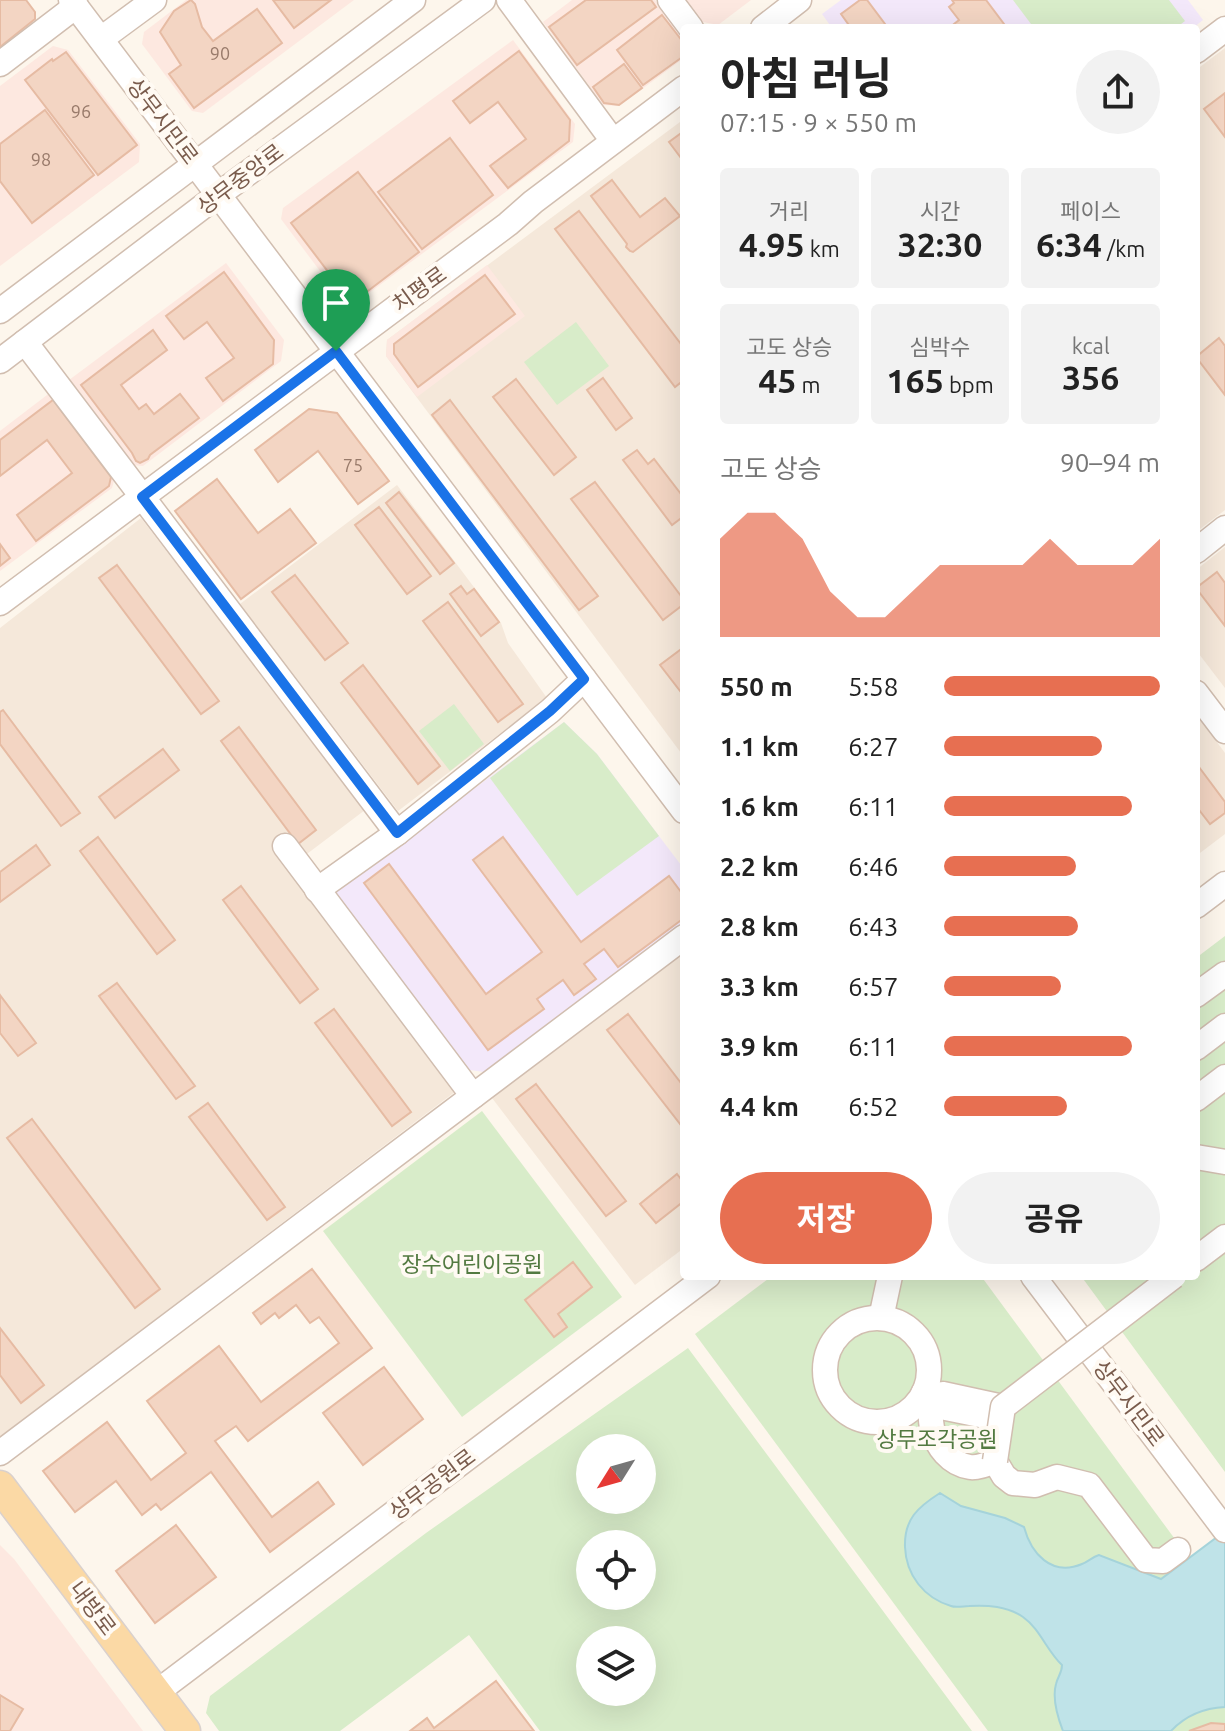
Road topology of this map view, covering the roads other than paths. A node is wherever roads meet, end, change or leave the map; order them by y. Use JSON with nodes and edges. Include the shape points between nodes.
{"nodes":[{"id":1,"x":154,"y":0,"type":"edge"},
{"id":2,"x":413,"y":0,"type":"edge"},
{"id":3,"x":483,"y":0,"type":"edge"},
{"id":4,"x":509,"y":0,"type":"edge"},
{"id":5,"x":670,"y":0,"type":"edge"},
{"id":6,"x":799,"y":0,"type":"edge"},
{"id":7,"x":74,"y":3,"type":"edge"},
{"id":8,"x":688,"y":24,"type":"edge"},
{"id":9,"x":768,"y":24,"type":"edge"},
{"id":10,"x":1225,"y":29,"type":"edge"},
{"id":11,"x":101,"y":39,"type":"junction"},
{"id":12,"x":1200,"y":48,"type":"edge"},
{"id":13,"x":0,"y":64,"type":"edge"},
{"id":14,"x":680,"y":91,"type":"edge"},
{"id":15,"x":613,"y":141,"type":"junction"},
{"id":16,"x":196,"y":165,"type":"junction"},
{"id":17,"x":218,"y":195,"type":"junction"},
{"id":18,"x":0,"y":311,"type":"edge"},
{"id":19,"x":25,"y":342,"type":"junction"},
{"id":20,"x":336,"y":351,"type":"junction"},
{"id":21,"x":0,"y":361,"type":"edge"},
{"id":22,"x":142,"y":497,"type":"junction"},
{"id":23,"x":1225,"y":528,"type":"edge"},
{"id":24,"x":1200,"y":548,"type":"edge"},
{"id":25,"x":0,"y":603,"type":"edge"},
{"id":26,"x":584,"y":679,"type":"junction"},
{"id":27,"x":1200,"y":698,"type":"edge"},
{"id":28,"x":1225,"y":731,"type":"edge"},
{"id":29,"x":680,"y":806,"type":"edge"},
{"id":30,"x":397,"y":833,"type":"junction"},
{"id":31,"x":285,"y":846,"type":"dead end"},
{"id":32,"x":1225,"y":884,"type":"edge"},
{"id":33,"x":317,"y":890,"type":"junction"},
{"id":34,"x":1200,"y":903,"type":"edge"},
{"id":35,"x":680,"y":940,"type":"edge"},
{"id":36,"x":1225,"y":974,"type":"edge"},
{"id":37,"x":1200,"y":992,"type":"edge"},
{"id":38,"x":1225,"y":1026,"type":"edge"},
{"id":39,"x":1200,"y":1045,"type":"edge"},
{"id":40,"x":1225,"y":1077,"type":"edge"},
{"id":41,"x":473,"y":1096,"type":"junction"},
{"id":42,"x":1200,"y":1096,"type":"edge"},
{"id":43,"x":1200,"y":1158,"type":"edge"},
{"id":44,"x":1225,"y":1162,"type":"edge"},
{"id":45,"x":1225,"y":1237,"type":"edge"},
{"id":46,"x":1200,"y":1256,"type":"edge"},
{"id":47,"x":703,"y":1280,"type":"edge"},
{"id":48,"x":889,"y":1280,"type":"edge"},
{"id":49,"x":1036,"y":1280,"type":"edge"},
{"id":50,"x":1169,"y":1280,"type":"edge"},
{"id":51,"x":881,"y":1318,"type":"junction"},
{"id":52,"x":928,"y":1399,"type":"junction"},
{"id":53,"x":995,"y":1411,"type":"junction"},
{"id":54,"x":0,"y":1453,"type":"edge"},
{"id":55,"x":991,"y":1462,"type":"junction"},
{"id":56,"x":0,"y":1486,"type":"edge"},
{"id":57,"x":1223,"y":1528,"type":"edge"},
{"id":58,"x":1178,"y":1550,"type":"dead end"},
{"id":59,"x":157,"y":1692,"type":"junction"},
{"id":60,"x":185,"y":1731,"type":"edge"}],
"edges":[{"from":1,"to":11,"type":"street"},
{"from":2,"to":16,"type":"street","name":"상무중앙로"},
{"from":3,"to":17,"type":"street","name":"상무중앙로"},
{"from":4,"to":15,"type":"street"},
{"from":5,"to":8,"type":"street"},
{"from":6,"to":9,"type":"street"},
{"from":7,"to":11,"type":"street","name":"상무시민로"},
{"from":7,"to":13,"type":"street","name":"상무시민로"},
{"from":10,"to":12,"type":"street"},
{"from":11,"to":16,"type":"street","name":"상무시민로"},
{"from":14,"to":15,"type":"street","name":"치평로"},
{"from":15,"to":20,"type":"street","name":"치평로"},
{"from":16,"to":17,"type":"street","name":"상무시민로"},
{"from":16,"to":18,"type":"street","name":"상무중앙로"},
{"from":17,"to":19,"type":"street","name":"상무중앙로"},
{"from":17,"to":20,"type":"street","name":"상무시민로"},
{"from":19,"to":21,"type":"street","name":"상무중앙로"},
{"from":19,"to":22,"type":"street"},
{"from":20,"to":22,"type":"street","name":"치평로"},
{"from":20,"to":26,"type":"street","name":"상무시민로"},
{"from":22,"to":25,"type":"street","name":"치평로"},
{"from":22,"to":30,"type":"street"},
{"from":23,"to":24,"type":"street"},
{"from":26,"to":29,"type":"street","name":"상무시민로"},
{"from":26,"to":30,"type":"street"},
{"from":27,"to":28,"type":"street"},
{"from":30,"to":33,"type":"street"},
{"from":31,"to":33,"type":"street"},
{"from":32,"to":34,"type":"street"},
{"from":33,"to":41,"type":"street"},
{"from":35,"to":41,"type":"street"},
{"from":36,"to":37,"type":"street"},
{"from":38,"to":39,"type":"street"},
{"from":40,"to":42,"type":"street"},
{"from":41,"to":54,"type":"street"},
{"from":43,"to":44,"type":"street"},
{"from":45,"to":46,"type":"street"},
{"from":47,"to":59,"type":"street","name":"상무공원로"},
{"from":48,"to":51,"type":"street"},
{"from":49,"to":57,"type":"street","name":"상무시민로"},
{"from":50,"to":53,"type":"street","bridge":true},
{"from":51,"to":52,"type":"street","via":[[898,1322],[923,1345],[929,1361]]},
{"from":51,"to":52,"type":"street","via":[[864,1319],[836,1337],[825,1369],[836,1402],[856,1417],[881,1422]]},
{"from":52,"to":53,"type":"street"},
{"from":52,"to":55,"type":"street","via":[[939,1447],[971,1467]]},
{"from":53,"to":55,"type":"street","bridge":true},
{"from":55,"to":58,"type":"street","via":[[1013,1483],[1035,1485],[1057,1477],[1089,1485],[1146,1560],[1163,1561]]},
{"from":56,"to":59,"type":"main road","name":"내방로"},
{"from":59,"to":60,"type":"main road","name":"내방로"}]}
